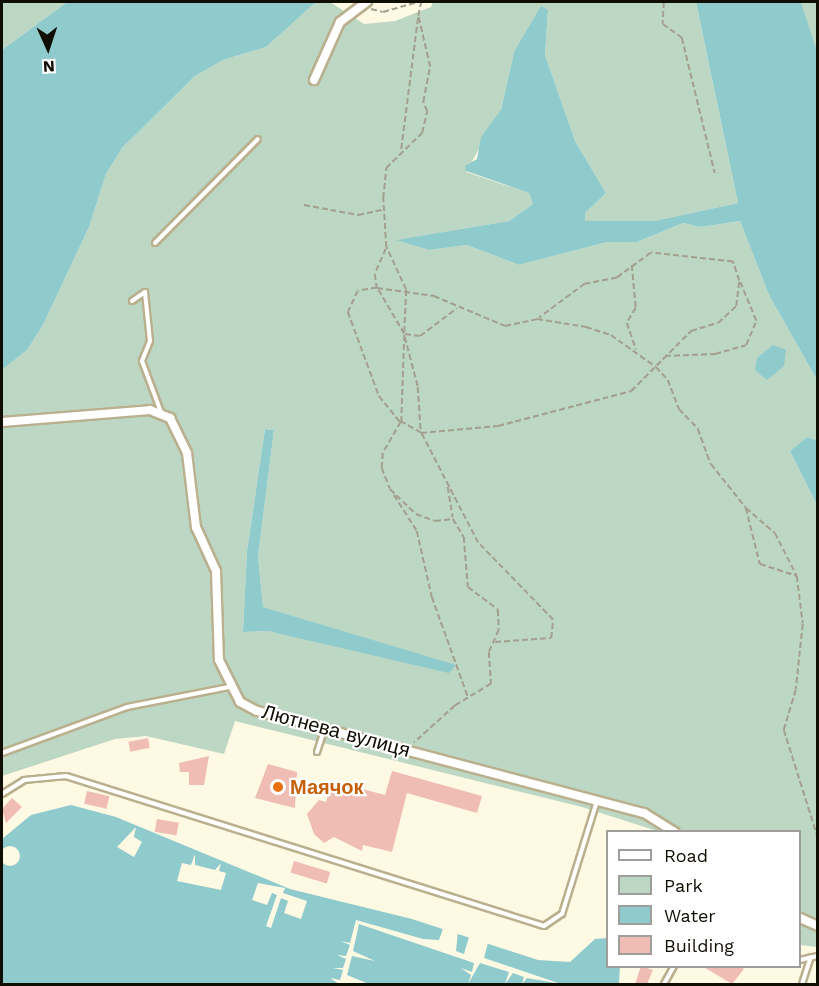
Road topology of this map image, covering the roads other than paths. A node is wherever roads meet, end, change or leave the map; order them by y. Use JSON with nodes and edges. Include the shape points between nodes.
{"nodes":[{"id":1,"x":365,"y":3,"type":"edge"},
{"id":2,"x":314,"y":80,"type":"dead end"},
{"id":3,"x":258,"y":139,"type":"dead end"},
{"id":4,"x":155,"y":243,"type":"dead end"},
{"id":5,"x":132,"y":302,"type":"dead end"},
{"id":6,"x":161,"y":413,"type":"junction"},
{"id":7,"x":2,"y":422,"type":"edge"},
{"id":8,"x":229,"y":687,"type":"junction"},
{"id":9,"x":325,"y":729,"type":"junction"},
{"id":10,"x":317,"y":752,"type":"dead end"},
{"id":11,"x":2,"y":753,"type":"edge"},
{"id":12,"x":2,"y":794,"type":"edge"},
{"id":13,"x":597,"y":800,"type":"junction"},
{"id":14,"x":673,"y":830,"type":"edge"},
{"id":15,"x":801,"y":918,"type":"edge"},
{"id":16,"x":818,"y":926,"type":"edge"},
{"id":17,"x":818,"y":956,"type":"edge"},
{"id":18,"x":811,"y":957,"type":"junction"},
{"id":19,"x":801,"y":960,"type":"edge"},
{"id":20,"x":673,"y":968,"type":"edge"},
{"id":21,"x":664,"y":984,"type":"edge"},
{"id":22,"x":802,"y":984,"type":"edge"}],
"edges":[{"from":1,"to":2,"type":"street","via":[[340,22]]},
{"from":3,"to":4,"type":"lane"},
{"from":5,"to":6,"type":"lane","via":[[145,292],[150,341],[142,361]]},
{"from":6,"to":7,"type":"street"},
{"from":6,"to":8,"type":"street","via":[[177,427],[187,453],[196,527],[218,585],[216,643]]},
{"from":8,"to":9,"type":"street","name":"Лютнева вулиця","via":[[257,711]]},
{"from":8,"to":11,"type":"lane","via":[[127,707]]},
{"from":9,"to":10,"type":"lane"},
{"from":9,"to":13,"type":"street","name":"Лютнева вулиця"},
{"from":12,"to":13,"type":"lane","via":[[24,780],[66,776],[544,926],[562,914]]},
{"from":13,"to":14,"type":"street","name":"Лютнева вулиця","via":[[644,813]]},
{"from":15,"to":16,"type":"street"},
{"from":17,"to":18,"type":"lane"},
{"from":18,"to":19,"type":"lane"},
{"from":18,"to":22,"type":"lane"},
{"from":20,"to":21,"type":"lane"}]}
